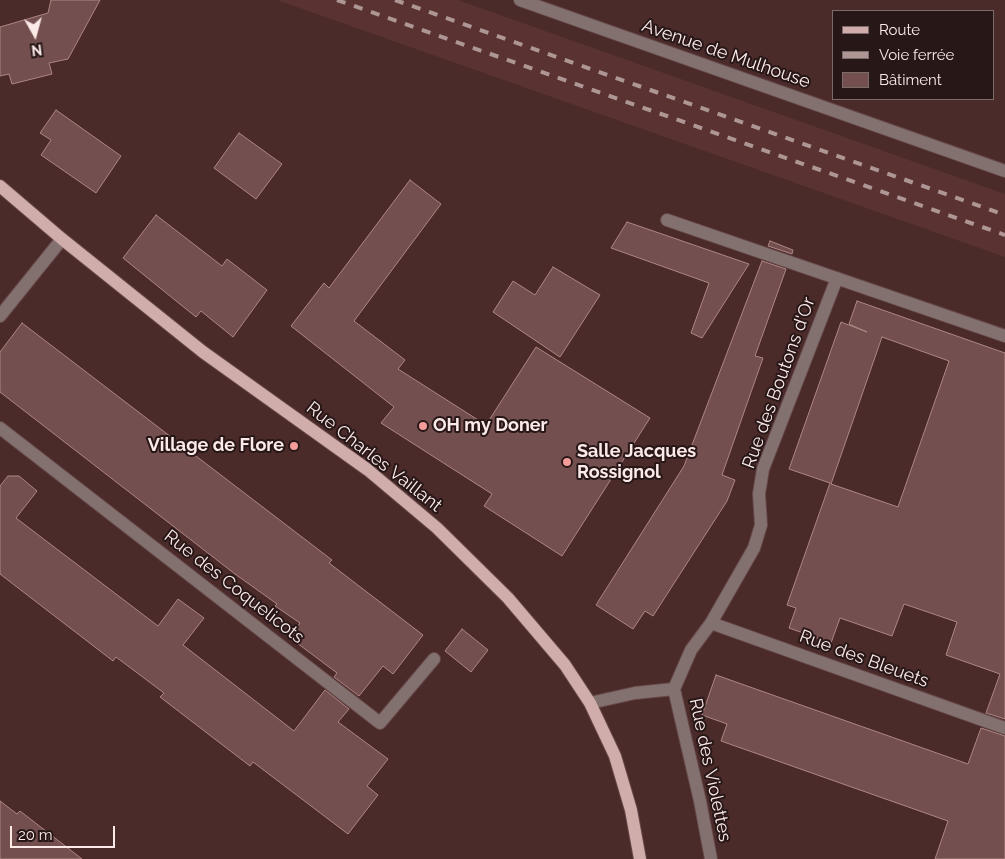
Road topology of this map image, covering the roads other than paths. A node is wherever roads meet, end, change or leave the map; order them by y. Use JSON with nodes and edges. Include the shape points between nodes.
{"nodes":[{"id":1,"x":520,"y":0,"type":"edge"},
{"id":2,"x":1005,"y":170,"type":"edge"},
{"id":3,"x":0,"y":186,"type":"edge"},
{"id":4,"x":667,"y":220,"type":"dead end"},
{"id":5,"x":62,"y":239,"type":"junction"},
{"id":6,"x":837,"y":278,"type":"junction"},
{"id":7,"x":0,"y":316,"type":"edge"},
{"id":8,"x":1005,"y":336,"type":"edge"},
{"id":9,"x":0,"y":428,"type":"edge"},
{"id":10,"x":710,"y":623,"type":"junction"},
{"id":11,"x":434,"y":659,"type":"dead end"},
{"id":12,"x":674,"y":688,"type":"junction"},
{"id":13,"x":590,"y":704,"type":"junction"},
{"id":14,"x":1005,"y":728,"type":"edge"},
{"id":15,"x":640,"y":859,"type":"edge"},
{"id":16,"x":711,"y":859,"type":"edge"}],
"edges":[{"from":1,"to":2,"type":"street","name":"Avenue de Mulhouse"},
{"from":3,"to":5,"type":"main road","name":"Rue Charles Vaillant"},
{"from":4,"to":6,"type":"street"},
{"from":5,"to":7,"type":"street"},
{"from":5,"to":13,"type":"main road","name":"Rue Charles Vaillant","via":[[203,352],[368,470],[437,528],[508,598],[565,665]]},
{"from":6,"to":8,"type":"street"},
{"from":6,"to":10,"type":"street","name":"Rue des Boutons d'Or","via":[[763,469],[758,494],[761,525],[754,548]]},
{"from":9,"to":11,"type":"street","name":"Rue des Coquelicots","via":[[380,723]]},
{"from":10,"to":12,"type":"street","name":"Rue des Boutons d'Or","via":[[691,650]]},
{"from":10,"to":14,"type":"street","name":"Rue des Bleuets"},
{"from":12,"to":13,"type":"street"},
{"from":12,"to":16,"type":"street","name":"Rue des Violettes"},
{"from":13,"to":15,"type":"main road","name":"Rue Charles Vaillant","via":[[615,756],[631,810]]}]}
